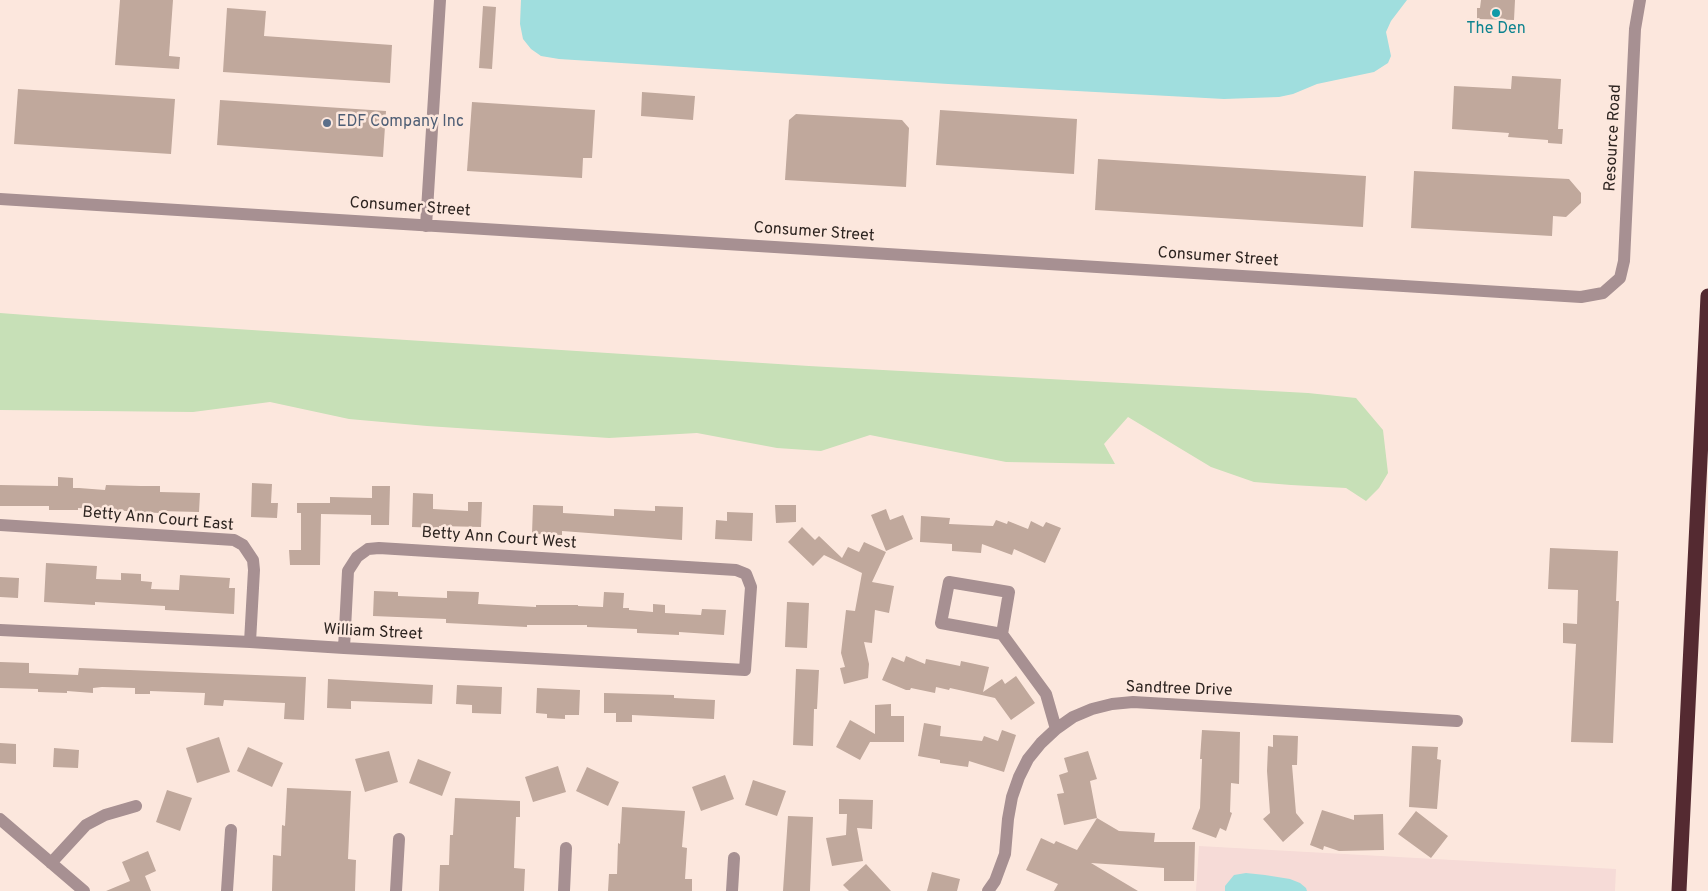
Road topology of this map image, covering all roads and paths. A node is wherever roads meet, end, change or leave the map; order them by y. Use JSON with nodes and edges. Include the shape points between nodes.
{"nodes":[{"id":1,"x":440,"y":0,"type":"edge"},
{"id":2,"x":1640,"y":0,"type":"edge"},
{"id":3,"x":0,"y":199,"type":"edge"},
{"id":4,"x":426,"y":226,"type":"junction"},
{"id":5,"x":1620,"y":278,"type":"joint"},
{"id":6,"x":1708,"y":296,"type":"edge"},
{"id":7,"x":0,"y":525,"type":"edge"},
{"id":8,"x":0,"y":630,"type":"edge"},
{"id":9,"x":1002,"y":634,"type":"junction"},
{"id":10,"x":250,"y":642,"type":"junction"},
{"id":11,"x":344,"y":648,"type":"junction"},
{"id":12,"x":745,"y":670,"type":"joint"},
{"id":13,"x":1457,"y":722,"type":"dead end"},
{"id":14,"x":1056,"y":729,"type":"junction"},
{"id":15,"x":136,"y":806,"type":"dead end"},
{"id":16,"x":0,"y":819,"type":"edge"},
{"id":17,"x":231,"y":830,"type":"dead end"},
{"id":18,"x":399,"y":839,"type":"dead end"},
{"id":19,"x":566,"y":848,"type":"dead end"},
{"id":20,"x":734,"y":858,"type":"dead end"},
{"id":21,"x":51,"y":863,"type":"junction"},
{"id":22,"x":84,"y":891,"type":"edge"},
{"id":23,"x":227,"y":891,"type":"edge"},
{"id":24,"x":396,"y":891,"type":"edge"},
{"id":25,"x":564,"y":891,"type":"edge"},
{"id":26,"x":732,"y":891,"type":"edge"},
{"id":27,"x":988,"y":891,"type":"edge"},
{"id":28,"x":1679,"y":891,"type":"edge"}],
"edges":[{"from":1,"to":4,"type":"street"},
{"from":2,"to":5,"type":"street","name":"Resource Road","via":[[1635,29],[1624,261]]},
{"from":3,"to":4,"type":"street","name":"Consumer Street"},
{"from":4,"to":5,"type":"street","name":"Consumer Street","via":[[1580,297],[1603,293]]},
{"from":6,"to":28,"type":"highway"},
{"from":7,"to":10,"type":"street","name":"Betty Ann Court East","via":[[234,540],[243,545],[253,560]]},
{"from":8,"to":10,"type":"street","name":"William Street"},
{"from":9,"to":9,"type":"street","via":[[1009,592],[949,582],[941,622]]},
{"from":9,"to":14,"type":"street","via":[[1046,694]]},
{"from":10,"to":11,"type":"street","name":"William Street"},
{"from":11,"to":12,"type":"street","name":"William Street"},
{"from":11,"to":12,"type":"street","name":"Betty Ann Court West","via":[[348,571],[357,557],[368,549],[379,548],[736,570],[746,574],[751,587]]},
{"from":13,"to":14,"type":"street","name":"Sandtree Drive","via":[[1133,702],[1092,709]]},
{"from":14,"to":27,"type":"street","name":"Sandtree Drive","via":[[1028,759],[1019,777],[1010,807],[1005,854]]},
{"from":15,"to":21,"type":"street","via":[[86,825]]},
{"from":16,"to":21,"type":"street"},
{"from":17,"to":23,"type":"street"},
{"from":18,"to":24,"type":"street"},
{"from":19,"to":25,"type":"street"},
{"from":20,"to":26,"type":"street"},
{"from":21,"to":22,"type":"street"}]}
